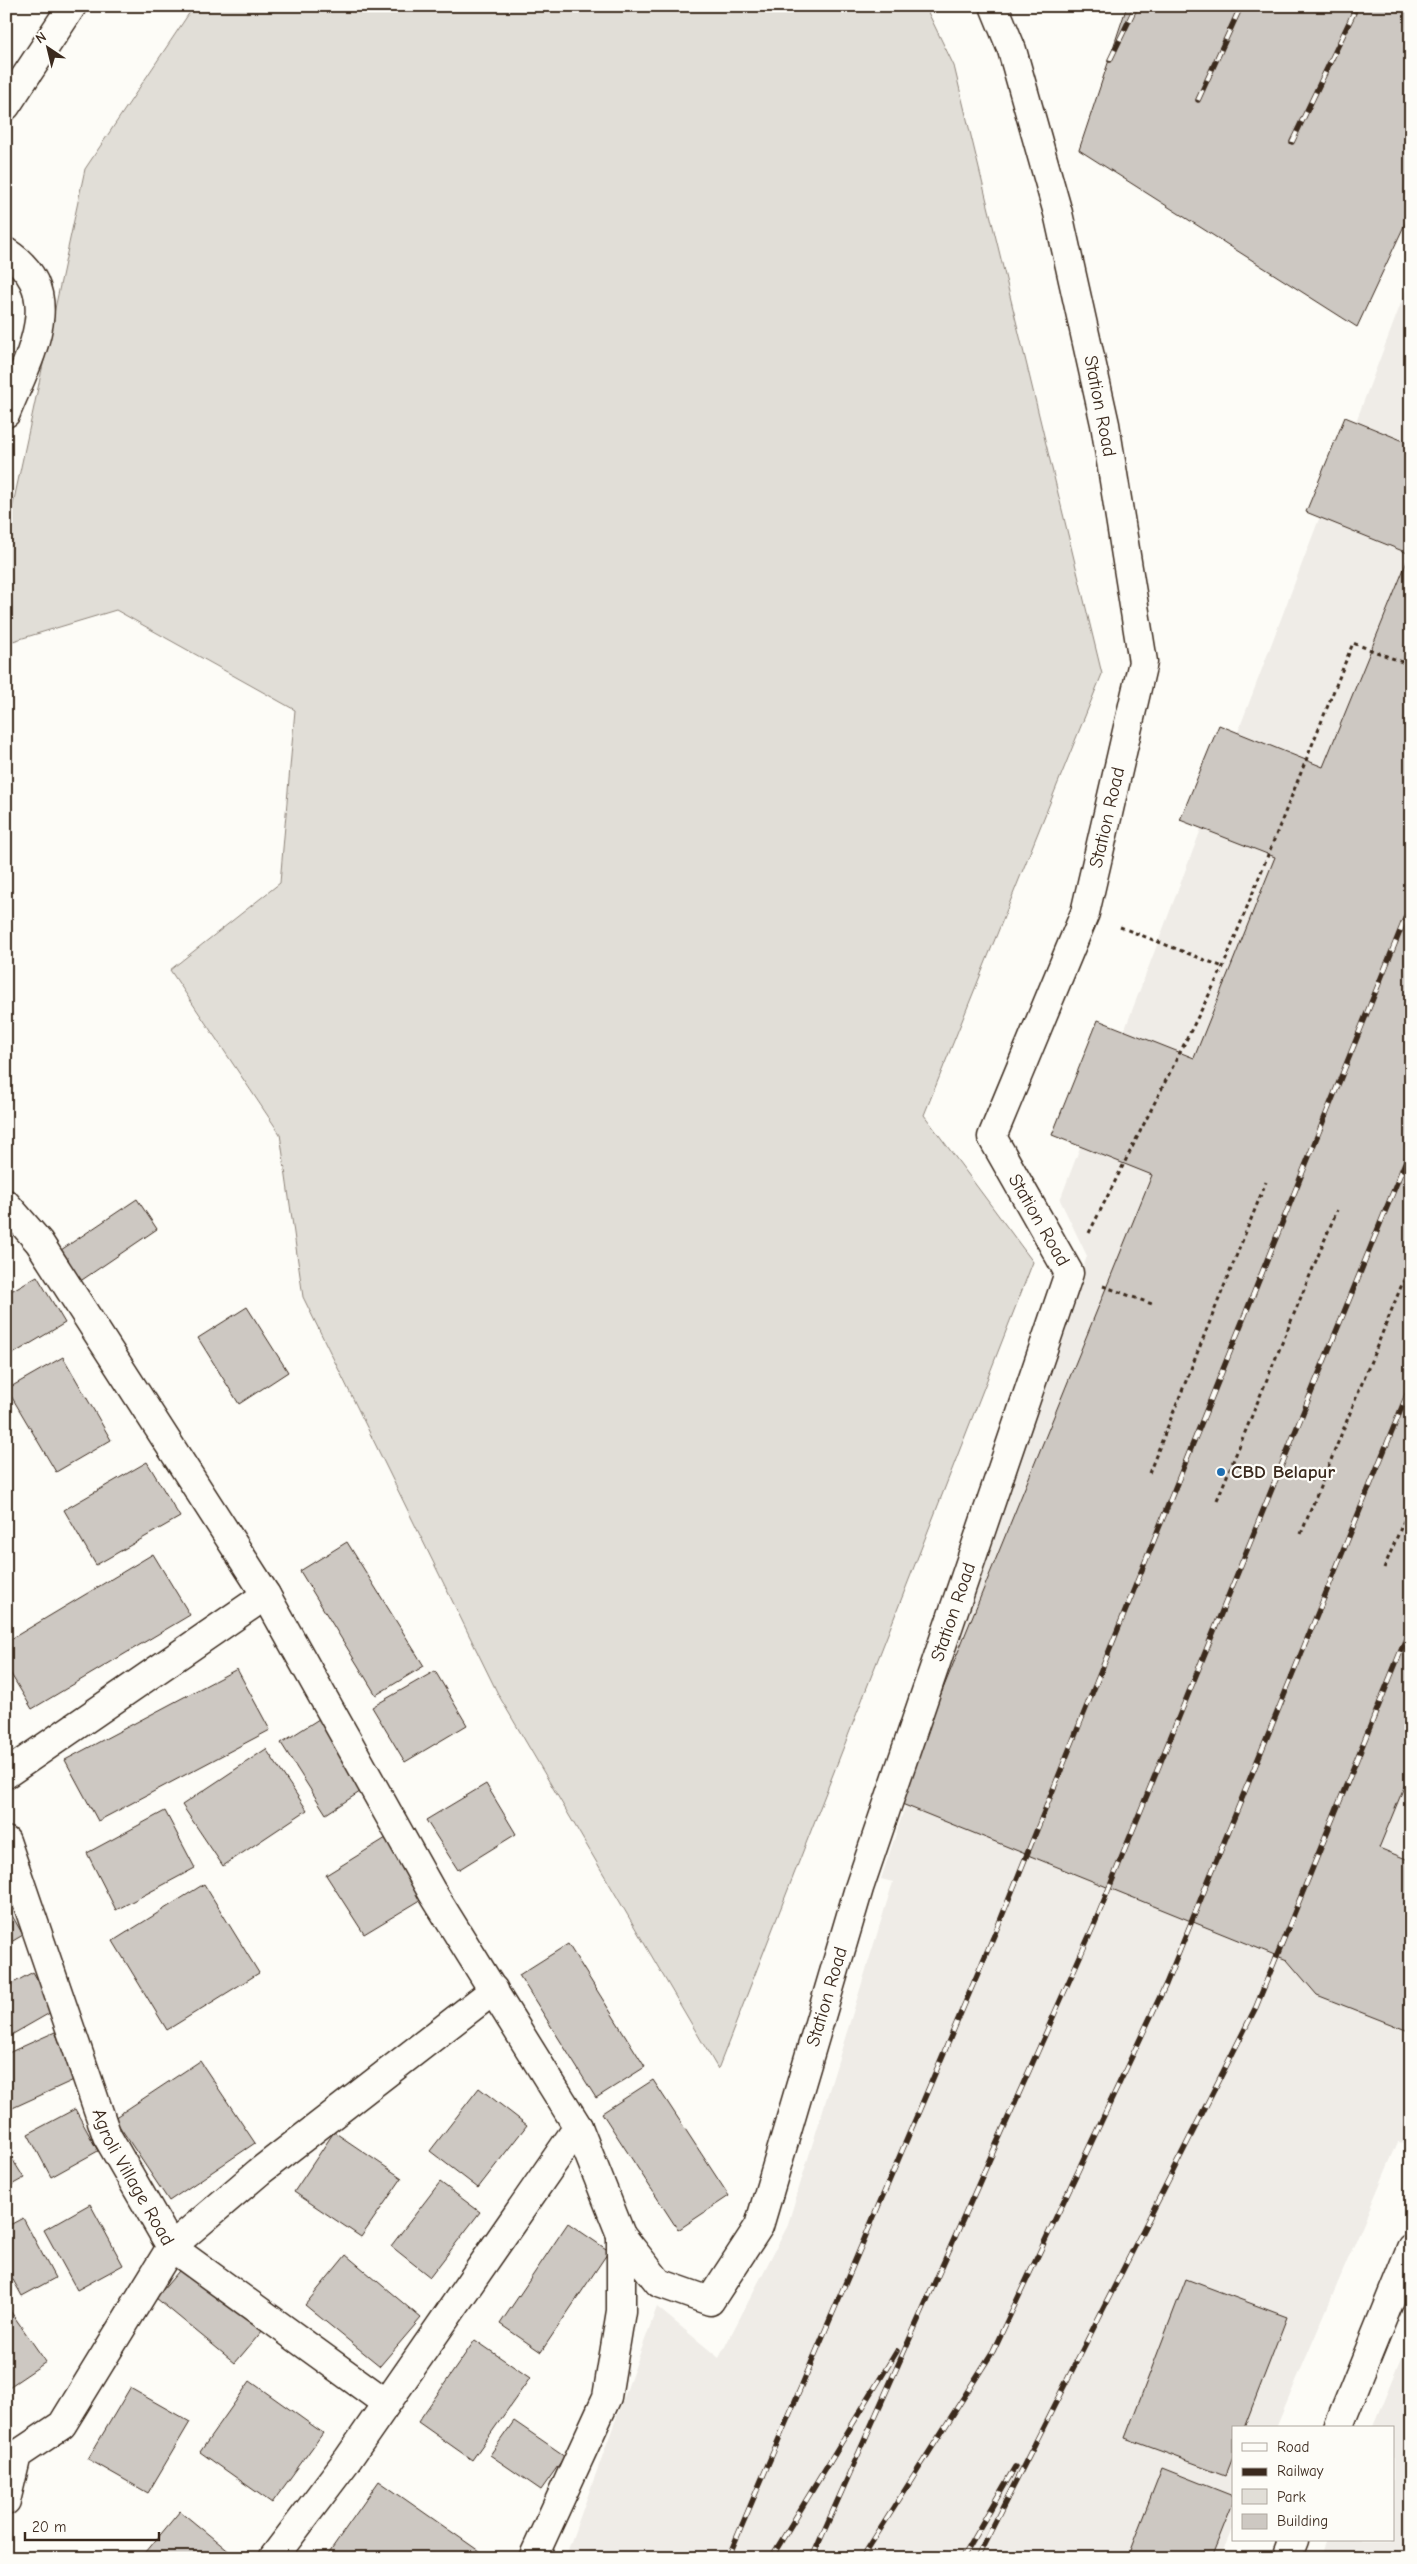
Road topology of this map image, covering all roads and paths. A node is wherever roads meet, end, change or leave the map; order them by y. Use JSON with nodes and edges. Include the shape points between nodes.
{"nodes":[{"id":1,"x":72,"y":6,"type":"edge"},
{"id":2,"x":994,"y":6,"type":"edge"},
{"id":3,"x":6,"y":106,"type":"edge"},
{"id":4,"x":6,"y":252,"type":"edge"},
{"id":5,"x":6,"y":413,"type":"edge"},
{"id":6,"x":1410,"y":665,"type":"edge"},
{"id":7,"x":1085,"y":913,"type":"junction"},
{"id":8,"x":1223,"y":967,"type":"junction"},
{"id":9,"x":1266,"y":1182,"type":"dead end"},
{"id":10,"x":6,"y":1204,"type":"edge"},
{"id":11,"x":1337,"y":1210,"type":"dead end"},
{"id":12,"x":1411,"y":1262,"type":"edge"},
{"id":13,"x":1069,"y":1272,"type":"junction"},
{"id":14,"x":1152,"y":1304,"type":"dead end"},
{"id":15,"x":1149,"y":1473,"type":"dead end"},
{"id":16,"x":1217,"y":1500,"type":"dead end"},
{"id":17,"x":1411,"y":1504,"type":"edge"},
{"id":18,"x":1300,"y":1534,"type":"dead end"},
{"id":19,"x":1384,"y":1568,"type":"dead end"},
{"id":20,"x":266,"y":1595,"type":"junction"},
{"id":21,"x":6,"y":1774,"type":"edge"},
{"id":22,"x":6,"y":1841,"type":"edge"},
{"id":23,"x":494,"y":1990,"type":"junction"},
{"id":24,"x":578,"y":2127,"type":"junction"},
{"id":25,"x":620,"y":2235,"type":"junction"},
{"id":26,"x":171,"y":2247,"type":"junction"},
{"id":27,"x":1411,"y":2248,"type":"edge"},
{"id":28,"x":386,"y":2403,"type":"junction"},
{"id":29,"x":1339,"y":2426,"type":"edge"},
{"id":30,"x":11,"y":2455,"type":"edge"},
{"id":31,"x":6,"y":2502,"type":"edge"},
{"id":32,"x":1292,"y":2542,"type":"edge"},
{"id":33,"x":273,"y":2558,"type":"edge"},
{"id":34,"x":533,"y":2558,"type":"edge"},
{"id":35,"x":1286,"y":2558,"type":"edge"}],
"edges":[{"from":1,"to":3,"type":"street"},
{"from":2,"to":7,"type":"street","name":"Station Road","via":[[1012,50],[1060,222],[1105,424],[1143,662]]},
{"from":4,"to":5,"type":"street","via":[[27,272],[37,290],[42,311],[38,333]]},
{"from":6,"to":8,"type":"path","via":[[1354,643]]},
{"from":7,"to":8,"type":"path"},
{"from":7,"to":13,"type":"street","name":"Station Road","via":[[992,1137]]},
{"from":8,"to":13,"type":"path"},
{"from":9,"to":15,"type":"path"},
{"from":10,"to":20,"type":"street","via":[[39,1242]]},
{"from":11,"to":16,"type":"path"},
{"from":12,"to":18,"type":"path"},
{"from":13,"to":14,"type":"path"},
{"from":13,"to":25,"type":"street","name":"Station Road","via":[[859,1888],[760,2226],[710,2301],[659,2283]]},
{"from":17,"to":19,"type":"path"},
{"from":20,"to":21,"type":"street"},
{"from":20,"to":23,"type":"street","via":[[432,1892]]},
{"from":22,"to":26,"type":"street","name":"Agroli Village Road","via":[[108,2136]]},
{"from":23,"to":24,"type":"street"},
{"from":23,"to":26,"type":"street","via":[[259,2172]]},
{"from":24,"to":25,"type":"street"},
{"from":24,"to":28,"type":"street"},
{"from":25,"to":34,"type":"street","via":[[621,2311],[608,2397]]},
{"from":26,"to":28,"type":"street"},
{"from":26,"to":30,"type":"street","name":"Agroli Village Road","via":[[62,2425]]},
{"from":27,"to":29,"type":"street"},
{"from":28,"to":33,"type":"street"},
{"from":30,"to":31,"type":"street","name":"Agroli Village Road"},
{"from":32,"to":35,"type":"street"}]}
